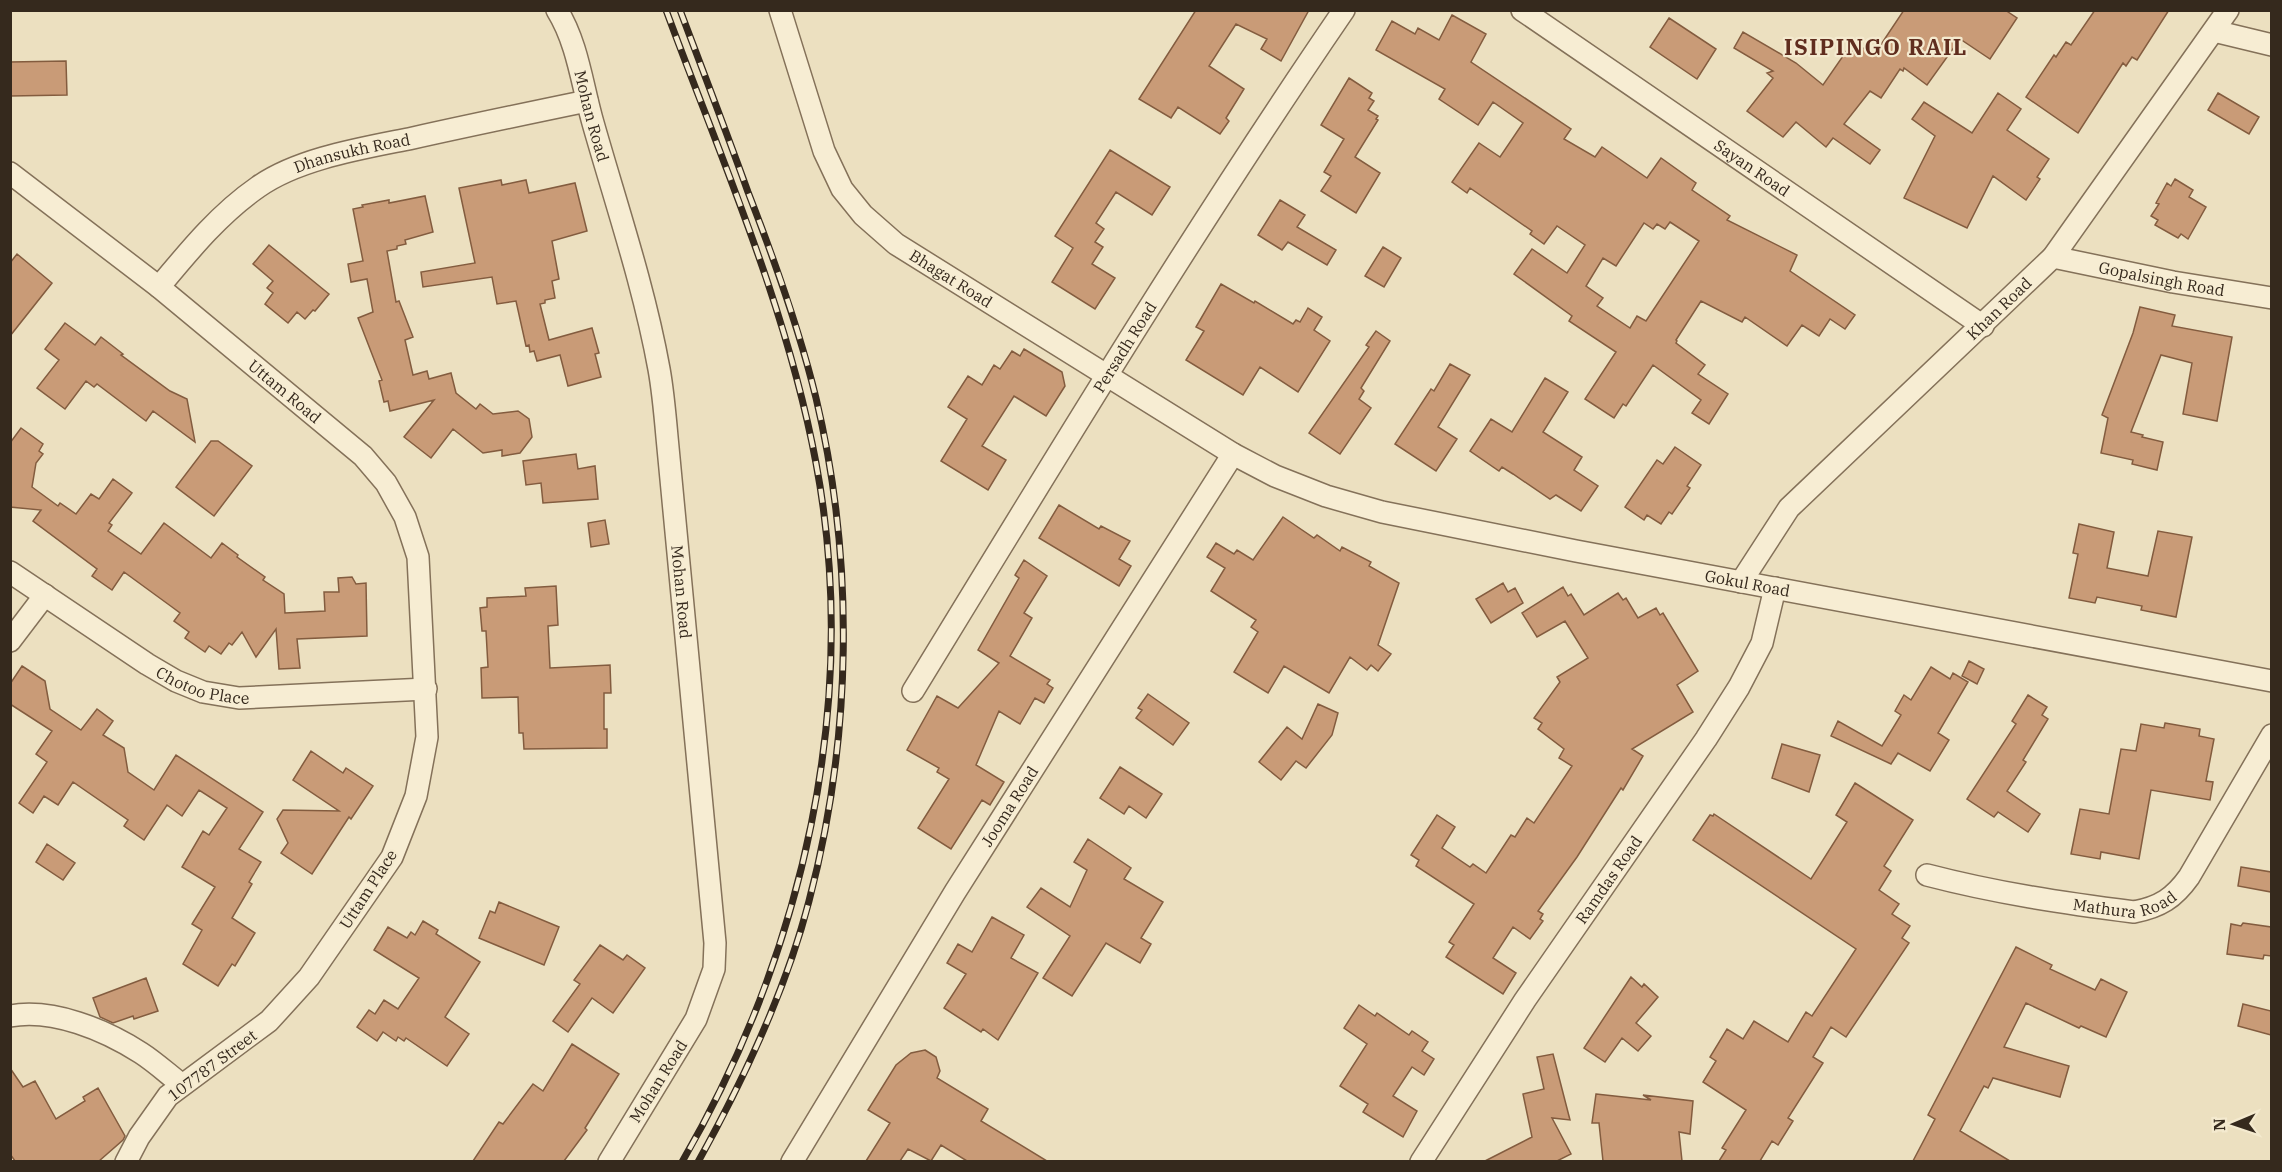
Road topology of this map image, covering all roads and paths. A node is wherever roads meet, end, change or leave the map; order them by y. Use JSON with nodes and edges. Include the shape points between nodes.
{"nodes":[{"id":1,"x":557,"y":10,"type":"edge"},
{"id":2,"x":780,"y":10,"type":"edge"},
{"id":3,"x":1344,"y":10,"type":"edge"},
{"id":4,"x":1522,"y":10,"type":"edge"},
{"id":5,"x":2228,"y":10,"type":"edge"},
{"id":6,"x":2214,"y":31,"type":"junction"},
{"id":7,"x":2271,"y":45,"type":"edge"},
{"id":8,"x":587,"y":101,"type":"junction"},
{"id":9,"x":10,"y":172,"type":"edge"},
{"id":10,"x":2054,"y":257,"type":"junction"},
{"id":11,"x":159,"y":287,"type":"junction"},
{"id":12,"x":2271,"y":298,"type":"edge"},
{"id":13,"x":1983,"y":326,"type":"junction"},
{"id":14,"x":1106,"y":376,"type":"junction"},
{"id":15,"x":1233,"y":454,"type":"junction"},
{"id":16,"x":10,"y":572,"type":"edge"},
{"id":17,"x":1741,"y":582,"type":"junction"},
{"id":18,"x":1775,"y":588,"type":"junction"},
{"id":19,"x":45,"y":595,"type":"junction"},
{"id":20,"x":10,"y":641,"type":"edge"},
{"id":21,"x":2271,"y":681,"type":"edge"},
{"id":22,"x":426,"y":689,"type":"junction"},
{"id":23,"x":913,"y":691,"type":"dead end"},
{"id":24,"x":2271,"y":735,"type":"edge"},
{"id":25,"x":1927,"y":875,"type":"dead end"},
{"id":26,"x":309,"y":977,"type":"joint"},
{"id":27,"x":10,"y":1016,"type":"edge"},
{"id":28,"x":181,"y":1084,"type":"junction"},
{"id":29,"x":126,"y":1161,"type":"edge"},
{"id":30,"x":609,"y":1161,"type":"edge"},
{"id":31,"x":792,"y":1161,"type":"edge"},
{"id":32,"x":1421,"y":1161,"type":"edge"}],
"edges":[{"from":1,"to":8,"type":"street","name":"Mohan Road","via":[[567,27]]},
{"from":2,"to":14,"type":"street","name":"Bhagat Road","via":[[824,151],[842,189],[863,215],[896,244]]},
{"from":3,"to":14,"type":"street","name":"Persadh Road"},
{"from":4,"to":13,"type":"street","name":"Sayan Road"},
{"from":5,"to":6,"type":"street","name":"Khan Road"},
{"from":6,"to":7,"type":"street"},
{"from":6,"to":10,"type":"street","name":"Khan Road"},
{"from":8,"to":11,"type":"street","name":"Dhansukh Road","via":[[358,149],[297,167],[259,186],[226,212]]},
{"from":8,"to":30,"type":"street","name":"Mohan Road","via":[[659,369],[715,943],[714,969],[696,1019]]},
{"from":9,"to":11,"type":"street","name":"Uttam Road"},
{"from":10,"to":12,"type":"street","name":"Gopalsingh Road"},
{"from":10,"to":13,"type":"street","name":"Khan Road"},
{"from":11,"to":22,"type":"street","name":"Uttam Road","via":[[363,456],[386,483],[405,517],[418,557]]},
{"from":13,"to":17,"type":"street","name":"Khan Road","via":[[1789,508]]},
{"from":14,"to":15,"type":"street","name":"Bhagat Road"},
{"from":14,"to":23,"type":"street","name":"Persadh Road"},
{"from":15,"to":17,"type":"street","name":"Gokul Road","via":[[1326,496],[1382,512]]},
{"from":15,"to":31,"type":"street","name":"Jooma Road","via":[[955,892]]},
{"from":16,"to":19,"type":"street","name":"Chotoo Place"},
{"from":17,"to":18,"type":"street","name":"Gokul Road"},
{"from":18,"to":21,"type":"street","name":"Gokul Road"},
{"from":18,"to":32,"type":"street","name":"Ramdas Road","via":[[1762,643],[1739,687],[1525,1000]]},
{"from":19,"to":20,"type":"street"},
{"from":19,"to":22,"type":"street","name":"Chotoo Place","via":[[147,664],[203,692],[239,698]]},
{"from":22,"to":26,"type":"street","name":"Uttam Place","via":[[427,737],[416,796],[392,857]]},
{"from":24,"to":25,"type":"street","name":"Mathura Road","via":[[2189,877],[2165,903],[2134,912],[2037,899]]},
{"from":26,"to":28,"type":"street","name":"107787 Street","via":[[269,1021]]},
{"from":27,"to":28,"type":"street","via":[[54,1018],[102,1033],[141,1053]]},
{"from":28,"to":29,"type":"street","name":"107787 Street","via":[[160,1106]]}]}
